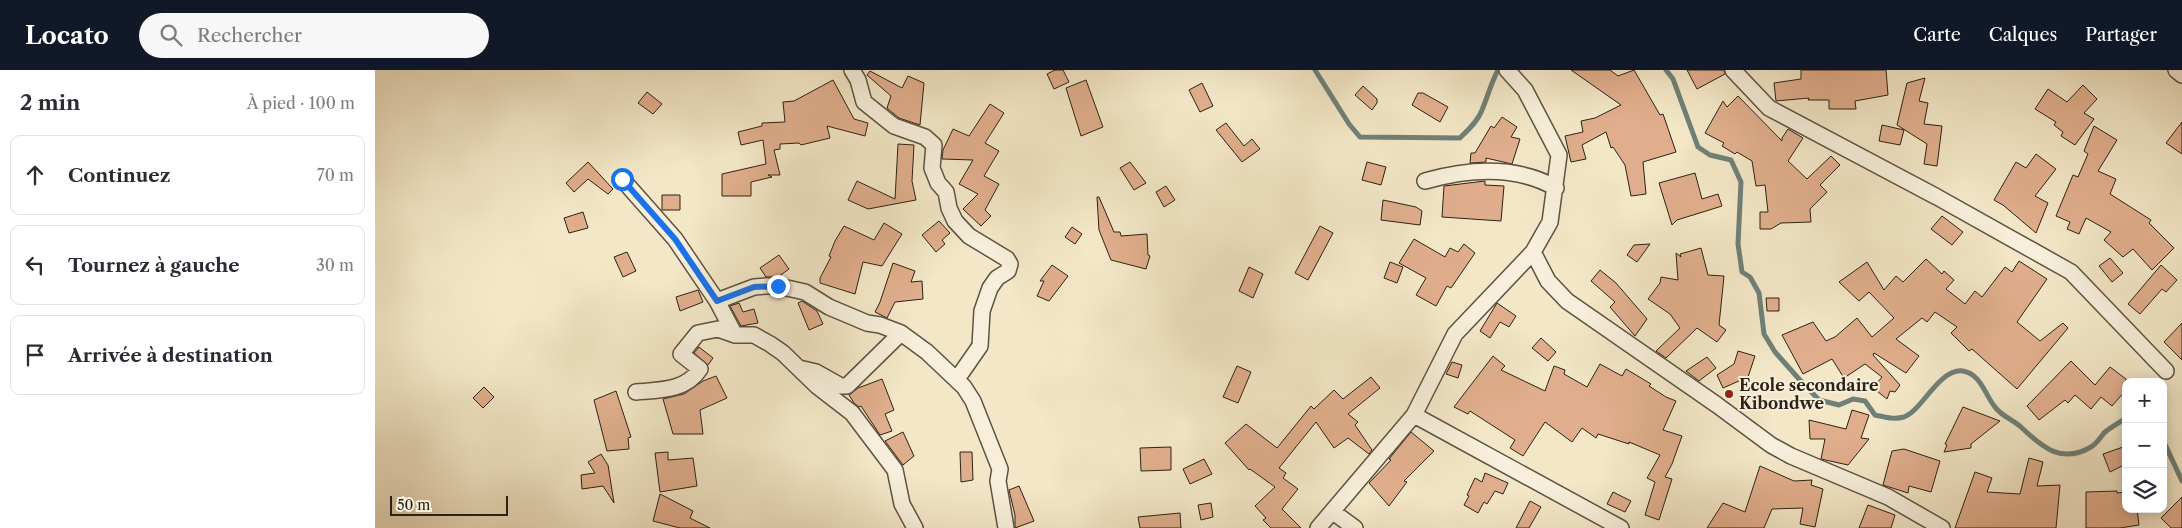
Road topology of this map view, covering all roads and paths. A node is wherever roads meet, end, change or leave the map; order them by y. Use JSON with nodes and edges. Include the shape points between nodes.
{"nodes":[{"id":1,"x":852,"y":70,"type":"edge"},
{"id":2,"x":1507,"y":70,"type":"edge"},
{"id":3,"x":1733,"y":70,"type":"edge"},
{"id":4,"x":2176,"y":70,"type":"edge"},
{"id":5,"x":2182,"y":75,"type":"edge"},
{"id":6,"x":622,"y":179,"type":"dead end"},
{"id":7,"x":1425,"y":181,"type":"dead end"},
{"id":8,"x":1556,"y":188,"type":"junction"},
{"id":9,"x":1533,"y":252,"type":"junction"},
{"id":10,"x":717,"y":301,"type":"junction"},
{"id":11,"x":901,"y":333,"type":"junction"},
{"id":12,"x":735,"y":335,"type":"junction"},
{"id":13,"x":797,"y":368,"type":"junction"},
{"id":14,"x":2165,"y":371,"type":"dead end"},
{"id":15,"x":957,"y":379,"type":"junction"},
{"id":16,"x":636,"y":392,"type":"dead end"},
{"id":17,"x":1414,"y":415,"type":"junction"},
{"id":18,"x":1333,"y":512,"type":"junction"},
{"id":19,"x":915,"y":528,"type":"edge"},
{"id":20,"x":1006,"y":528,"type":"edge"},
{"id":21,"x":1318,"y":528,"type":"edge"},
{"id":22,"x":1355,"y":528,"type":"edge"},
{"id":23,"x":1621,"y":528,"type":"edge"},
{"id":24,"x":1942,"y":528,"type":"edge"}],
"edges":[{"from":1,"to":15,"type":"street","via":[[864,102],[894,126],[925,137],[933,145],[932,168],[946,192],[955,221],[969,236],[1010,264],[1008,271],[989,288],[982,311],[980,346]]},
{"from":2,"to":8,"type":"street","via":[[1525,90],[1559,156]]},
{"from":3,"to":14,"type":"street","via":[[1769,108],[2071,272]]},
{"from":4,"to":5,"type":"street"},
{"from":6,"to":10,"type":"street","via":[[675,239]]},
{"from":7,"to":8,"type":"street","via":[[1464,172],[1500,171],[1532,176]]},
{"from":8,"to":9,"type":"street","via":[[1550,222]]},
{"from":9,"to":17,"type":"street","via":[[1455,334]]},
{"from":9,"to":24,"type":"street","via":[[1548,282],[1567,301],[1771,445],[1888,497]]},
{"from":10,"to":11,"type":"street","via":[[754,287],[778,286],[805,292],[829,307]]},
{"from":10,"to":12,"type":"street"},
{"from":11,"to":13,"type":"street","via":[[847,386]]},
{"from":11,"to":15,"type":"street"},
{"from":12,"to":13,"type":"street","via":[[753,335],[770,344]]},
{"from":12,"to":16,"type":"street","via":[[719,329],[698,333],[681,354],[700,369],[695,377],[673,388]]},
{"from":13,"to":19,"type":"street","via":[[852,413],[895,470],[902,504]]},
{"from":15,"to":20,"type":"street","via":[[973,402],[1001,469],[998,481]]},
{"from":17,"to":18,"type":"street"},
{"from":17,"to":23,"type":"street"},
{"from":18,"to":21,"type":"street"},
{"from":18,"to":22,"type":"street"}]}
